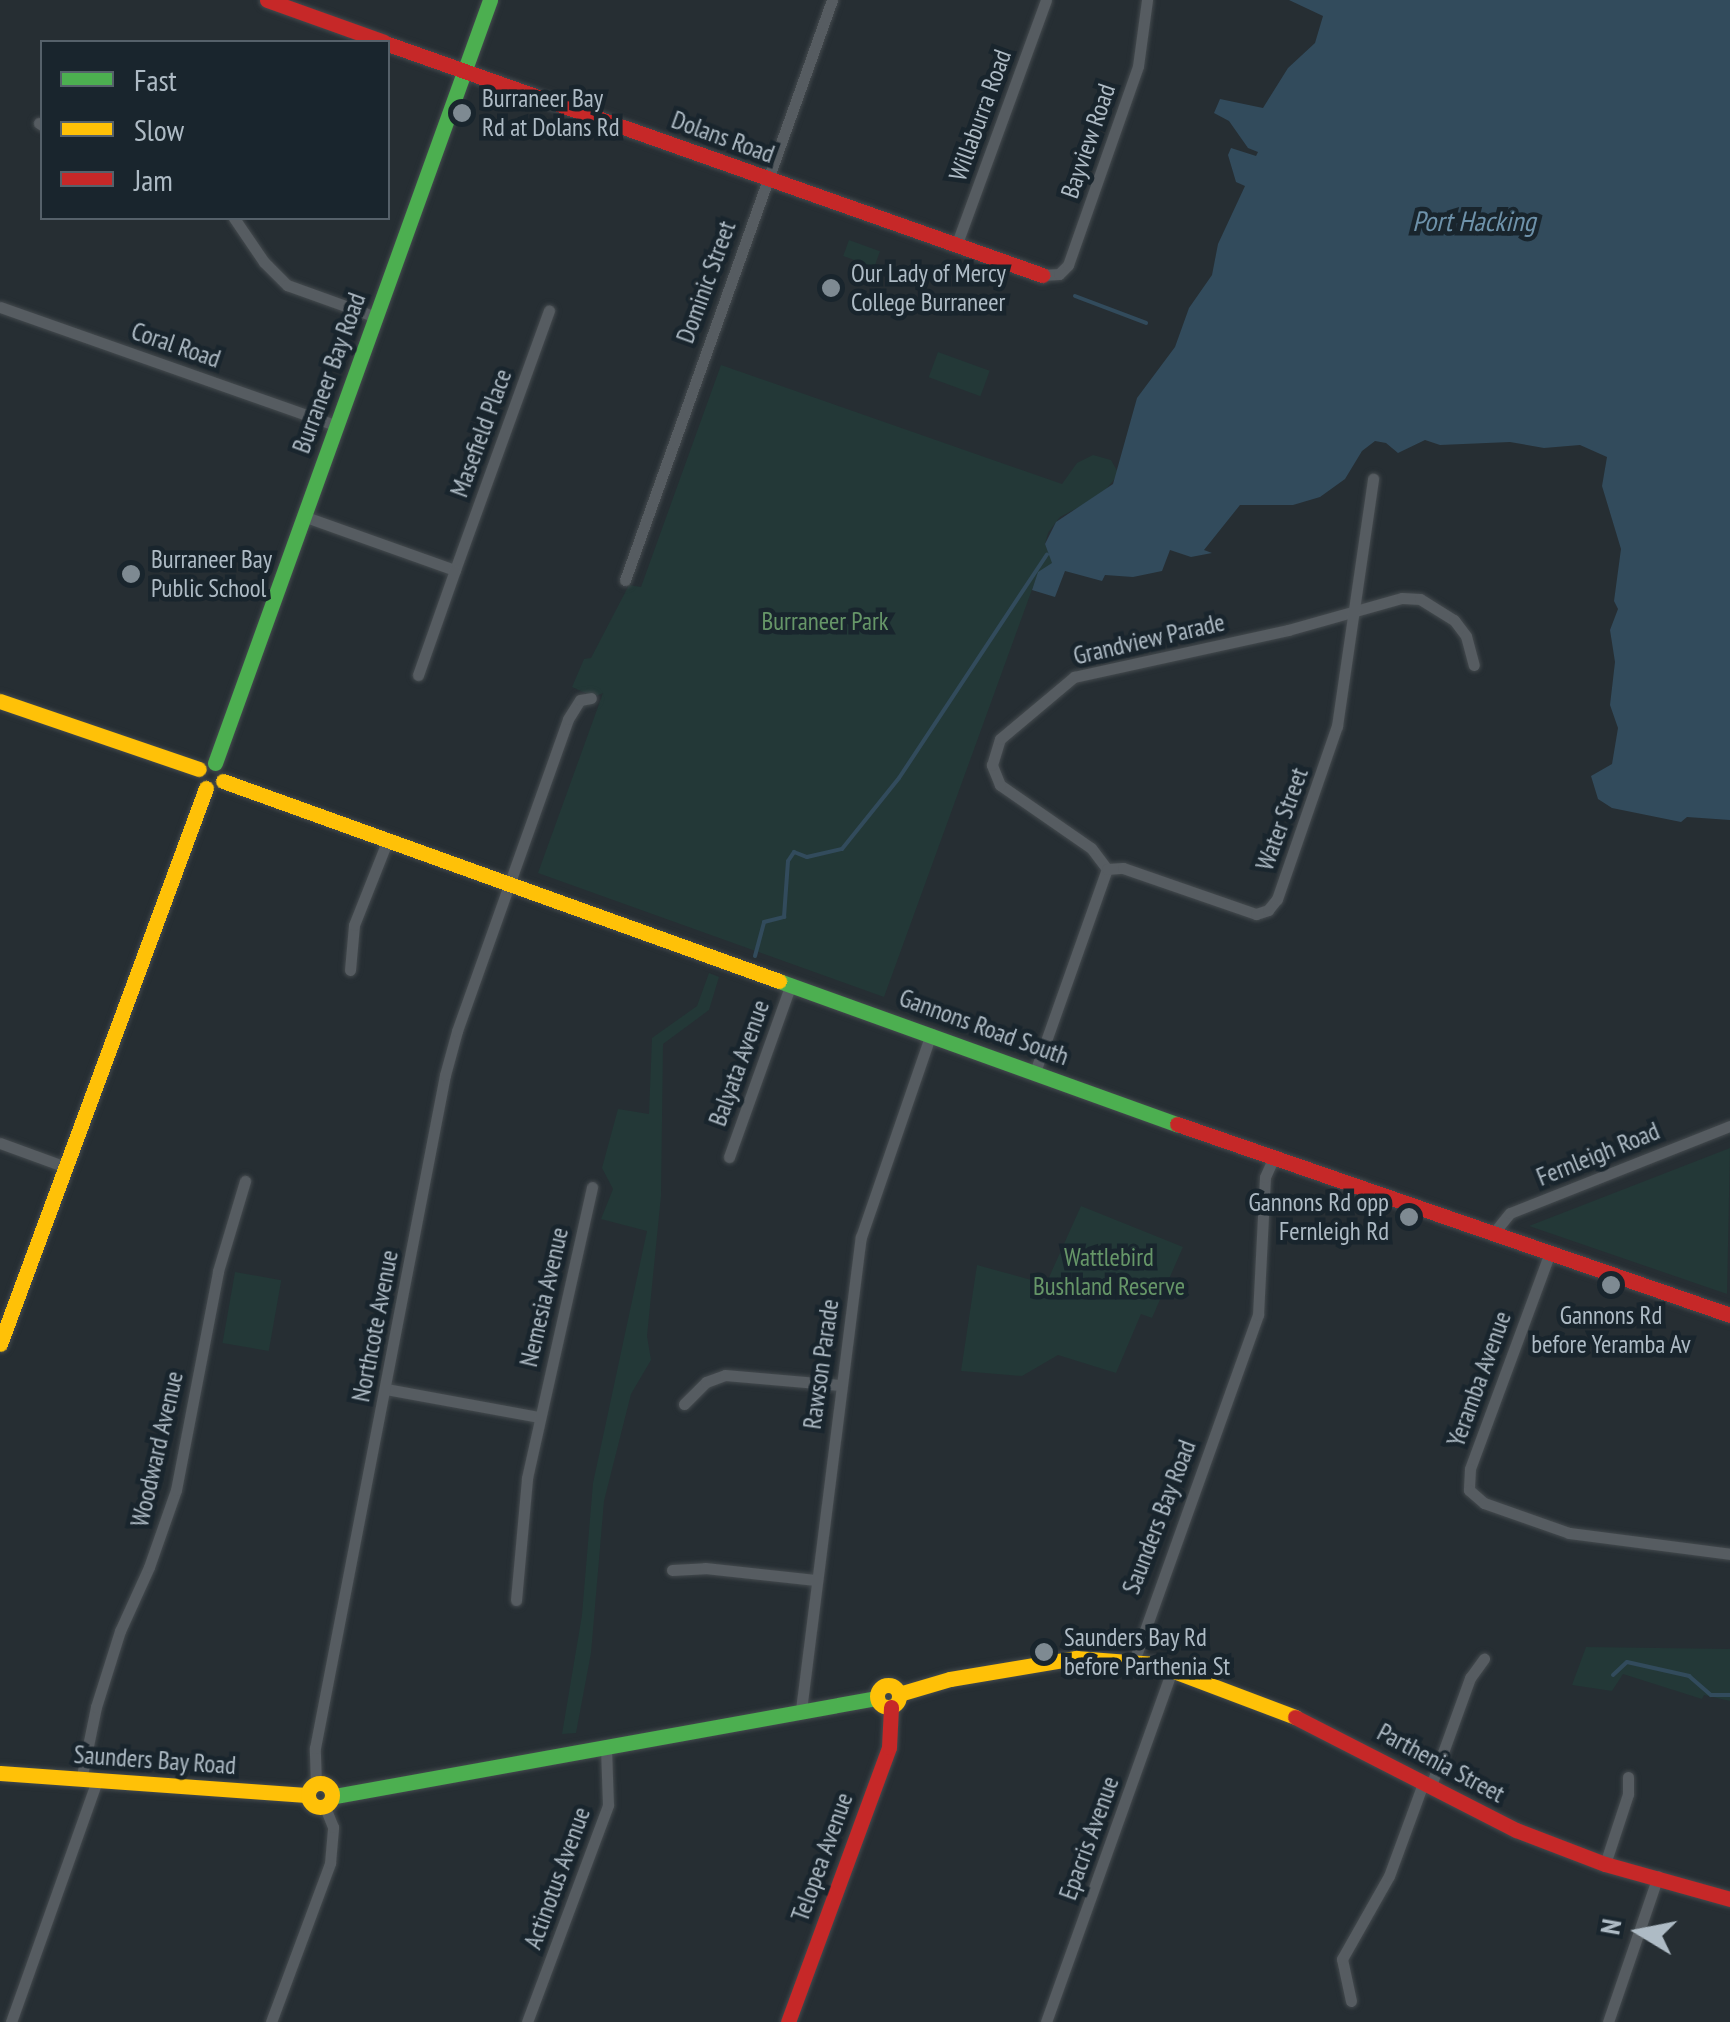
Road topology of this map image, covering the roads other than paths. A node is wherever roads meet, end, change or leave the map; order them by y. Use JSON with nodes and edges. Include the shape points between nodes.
{"nodes":[{"id":1,"x":266,"y":0,"type":"edge"},
{"id":2,"x":490,"y":0,"type":"edge"},
{"id":3,"x":832,"y":0,"type":"edge"},
{"id":4,"x":1046,"y":0,"type":"edge"},
{"id":5,"x":1147,"y":0,"type":"edge"},
{"id":6,"x":300,"y":6,"type":"edge"},
{"id":7,"x":379,"y":40,"type":"edge"},
{"id":8,"x":390,"y":44,"type":"edge"},
{"id":9,"x":464,"y":72,"type":"junction"},
{"id":10,"x":767,"y":179,"type":"junction"},
{"id":11,"x":235,"y":220,"type":"edge"},
{"id":12,"x":956,"y":246,"type":"junction"},
{"id":13,"x":1042,"y":275,"type":"joint"},
{"id":14,"x":0,"y":307,"type":"edge"},
{"id":15,"x":549,"y":311,"type":"dead end"},
{"id":16,"x":376,"y":317,"type":"junction"},
{"id":17,"x":336,"y":425,"type":"junction"},
{"id":18,"x":1373,"y":479,"type":"dead end"},
{"id":19,"x":303,"y":516,"type":"junction"},
{"id":20,"x":455,"y":570,"type":"junction"},
{"id":21,"x":625,"y":580,"type":"dead end"},
{"id":22,"x":1352,"y":614,"type":"junction"},
{"id":23,"x":1474,"y":665,"type":"dead end"},
{"id":24,"x":418,"y":675,"type":"dead end"},
{"id":25,"x":581,"y":697,"type":"dead end"},
{"id":26,"x":0,"y":701,"type":"edge"},
{"id":27,"x":207,"y":766,"type":"junction"},
{"id":28,"x":223,"y":780,"type":"junction"},
{"id":29,"x":206,"y":788,"type":"junction"},
{"id":30,"x":388,"y":839,"type":"junction"},
{"id":31,"x":1107,"y":869,"type":"junction"},
{"id":32,"x":509,"y":884,"type":"junction"},
{"id":33,"x":350,"y":970,"type":"dead end"},
{"id":34,"x":791,"y":984,"type":"junction"},
{"id":35,"x":931,"y":1034,"type":"junction"},
{"id":36,"x":1034,"y":1072,"type":"junction"},
{"id":37,"x":1730,"y":1126,"type":"edge"},
{"id":38,"x":0,"y":1143,"type":"edge"},
{"id":39,"x":729,"y":1157,"type":"dead end"},
{"id":40,"x":1274,"y":1157,"type":"junction"},
{"id":41,"x":66,"y":1167,"type":"junction"},
{"id":42,"x":246,"y":1181,"type":"dead end"},
{"id":43,"x":592,"y":1187,"type":"dead end"},
{"id":44,"x":1492,"y":1235,"type":"junction"},
{"id":45,"x":1549,"y":1255,"type":"junction"},
{"id":46,"x":1730,"y":1316,"type":"edge"},
{"id":47,"x":0,"y":1344,"type":"edge"},
{"id":48,"x":840,"y":1385,"type":"junction"},
{"id":49,"x":386,"y":1389,"type":"junction"},
{"id":50,"x":684,"y":1404,"type":"dead end"},
{"id":51,"x":539,"y":1417,"type":"junction"},
{"id":52,"x":1730,"y":1554,"type":"edge"},
{"id":53,"x":672,"y":1570,"type":"dead end"},
{"id":54,"x":815,"y":1580,"type":"junction"},
{"id":55,"x":516,"y":1600,"type":"dead end"},
{"id":56,"x":1484,"y":1659,"type":"dead end"},
{"id":57,"x":1134,"y":1661,"type":"junction"},
{"id":58,"x":1173,"y":1668,"type":"junction"},
{"id":59,"x":889,"y":1699,"type":"junction"},
{"id":60,"x":801,"y":1710,"type":"junction"},
{"id":61,"x":606,"y":1747,"type":"junction"},
{"id":62,"x":0,"y":1772,"type":"edge"},
{"id":63,"x":1628,"y":1777,"type":"dead end"},
{"id":64,"x":89,"y":1781,"type":"junction"},
{"id":65,"x":1428,"y":1785,"type":"junction"},
{"id":66,"x":311,"y":1790,"type":"junction"},
{"id":67,"x":330,"y":1801,"type":"junction"},
{"id":68,"x":1605,"y":1864,"type":"junction"},
{"id":69,"x":1658,"y":1876,"type":"junction"},
{"id":70,"x":1730,"y":1898,"type":"edge"},
{"id":71,"x":1352,"y":2001,"type":"dead end"},
{"id":72,"x":11,"y":2022,"type":"edge"},
{"id":73,"x":271,"y":2022,"type":"edge"},
{"id":74,"x":527,"y":2022,"type":"edge"},
{"id":75,"x":788,"y":2022,"type":"edge"},
{"id":76,"x":1046,"y":2022,"type":"edge"},
{"id":77,"x":1608,"y":2022,"type":"edge"}],
"edges":[{"from":1,"to":6,"type":"street","name":"Dolans Road"},
{"from":2,"to":9,"type":"street","name":"Burraneer Bay Road"},
{"from":3,"to":10,"type":"street","name":"Dominic Street"},
{"from":4,"to":12,"type":"street","name":"Willaburra Road"},
{"from":5,"to":13,"type":"street","name":"Bayview Road","via":[[1138,66],[1068,265],[1060,274]]},
{"from":6,"to":7,"type":"street","name":"Dolans Road"},
{"from":8,"to":9,"type":"street","name":"Dolans Road"},
{"from":9,"to":10,"type":"street","name":"Dolans Road"},
{"from":9,"to":16,"type":"street","name":"Burraneer Bay Road"},
{"from":10,"to":12,"type":"street","name":"Dolans Road"},
{"from":10,"to":21,"type":"street","name":"Dominic Street"},
{"from":11,"to":16,"type":"street","via":[[288,285]]},
{"from":12,"to":13,"type":"street","name":"Dolans Road"},
{"from":14,"to":17,"type":"street","name":"Coral Road"},
{"from":15,"to":20,"type":"street","name":"Masefield Place"},
{"from":16,"to":17,"type":"street","name":"Burraneer Bay Road"},
{"from":17,"to":19,"type":"street","name":"Burraneer Bay Road"},
{"from":18,"to":22,"type":"street","name":"Water Street"},
{"from":19,"to":20,"type":"street"},
{"from":19,"to":27,"type":"street","name":"Burraneer Bay Road"},
{"from":20,"to":24,"type":"street","name":"Masefield Place"},
{"from":22,"to":23,"type":"street","name":"Grandview Parade","via":[[1420,599],[1454,620]]},
{"from":22,"to":31,"type":"street","name":"Water Street","via":[[1332,747],[1278,899],[1268,910],[1256,914],[1123,868]]},
{"from":22,"to":31,"type":"street","name":"Grandview Parade","via":[[1080,675],[1000,739],[992,765],[1000,784],[1091,848]]},
{"from":25,"to":32,"type":"street"},
{"from":26,"to":27,"type":"street"},
{"from":27,"to":28,"type":"street","via":[[223,772]]},
{"from":27,"to":29,"type":"street","via":[[198,778]]},
{"from":28,"to":29,"type":"street"},
{"from":28,"to":30,"type":"street","name":"Gannons Road South"},
{"from":29,"to":41,"type":"street"},
{"from":30,"to":32,"type":"street","name":"Gannons Road South"},
{"from":30,"to":33,"type":"street","via":[[356,918]]},
{"from":31,"to":36,"type":"street"},
{"from":32,"to":34,"type":"street","name":"Gannons Road South"},
{"from":32,"to":49,"type":"street","name":"Northcote Avenue","via":[[446,1075]]},
{"from":34,"to":35,"type":"street","name":"Gannons Road South"},
{"from":34,"to":39,"type":"street","name":"Balyata Avenue"},
{"from":35,"to":36,"type":"street","name":"Gannons Road South"},
{"from":35,"to":48,"type":"street","name":"Rawson Parade","via":[[868,1207]]},
{"from":36,"to":40,"type":"street","name":"Gannons Road South"},
{"from":37,"to":44,"type":"street","name":"Fernleigh Road","via":[[1510,1213]]},
{"from":38,"to":41,"type":"street"},
{"from":40,"to":44,"type":"street","name":"Gannons Road South"},
{"from":40,"to":57,"type":"street","name":"Saunders Bay Road","via":[[1266,1177],[1258,1316]]},
{"from":41,"to":47,"type":"street"},
{"from":42,"to":64,"type":"street","name":"Woodward Avenue","via":[[218,1271],[176,1490],[96,1707]]},
{"from":43,"to":51,"type":"street","name":"Nemesia Avenue"},
{"from":44,"to":45,"type":"street","name":"Gannons Road South"},
{"from":45,"to":46,"type":"street","name":"Gannons Road South"},
{"from":45,"to":52,"type":"street","name":"Yeramba Avenue","via":[[1470,1469],[1470,1490],[1484,1503],[1569,1532]]},
{"from":48,"to":50,"type":"street","via":[[726,1374],[706,1382]]},
{"from":48,"to":54,"type":"street","name":"Rawson Parade"},
{"from":49,"to":51,"type":"street"},
{"from":49,"to":66,"type":"street","name":"Northcote Avenue"},
{"from":51,"to":55,"type":"street","name":"Nemesia Avenue"},
{"from":53,"to":54,"type":"street"},
{"from":54,"to":60,"type":"street","name":"Rawson Parade"},
{"from":56,"to":65,"type":"street","via":[[1470,1678]]},
{"from":57,"to":58,"type":"street","name":"Parthenia Street"},
{"from":57,"to":59,"type":"street","via":[[1037,1663]]},
{"from":58,"to":65,"type":"street","name":"Parthenia Street","via":[[1322,1727]]},
{"from":58,"to":76,"type":"street","name":"Epacris Avenue"},
{"from":59,"to":60,"type":"street"},
{"from":59,"to":75,"type":"street","name":"Telopea Avenue","via":[[888,1747]]},
{"from":60,"to":61,"type":"street"},
{"from":61,"to":67,"type":"street"},
{"from":61,"to":74,"type":"street","name":"Actinotus Avenue","via":[[608,1805]]},
{"from":62,"to":64,"type":"street","name":"Saunders Bay Road"},
{"from":63,"to":68,"type":"street"},
{"from":64,"to":66,"type":"street","name":"Saunders Bay Road"},
{"from":64,"to":72,"type":"street","name":"Woodward Avenue"},
{"from":65,"to":68,"type":"street","name":"Parthenia Street","via":[[1516,1830]]},
{"from":65,"to":71,"type":"street","via":[[1389,1876],[1342,1959]]},
{"from":66,"to":67,"type":"street"},
{"from":67,"to":73,"type":"street","via":[[330,1863]]},
{"from":68,"to":69,"type":"street","name":"Parthenia Street"},
{"from":69,"to":70,"type":"street","name":"Parthenia Street"},
{"from":69,"to":77,"type":"street"}]}
